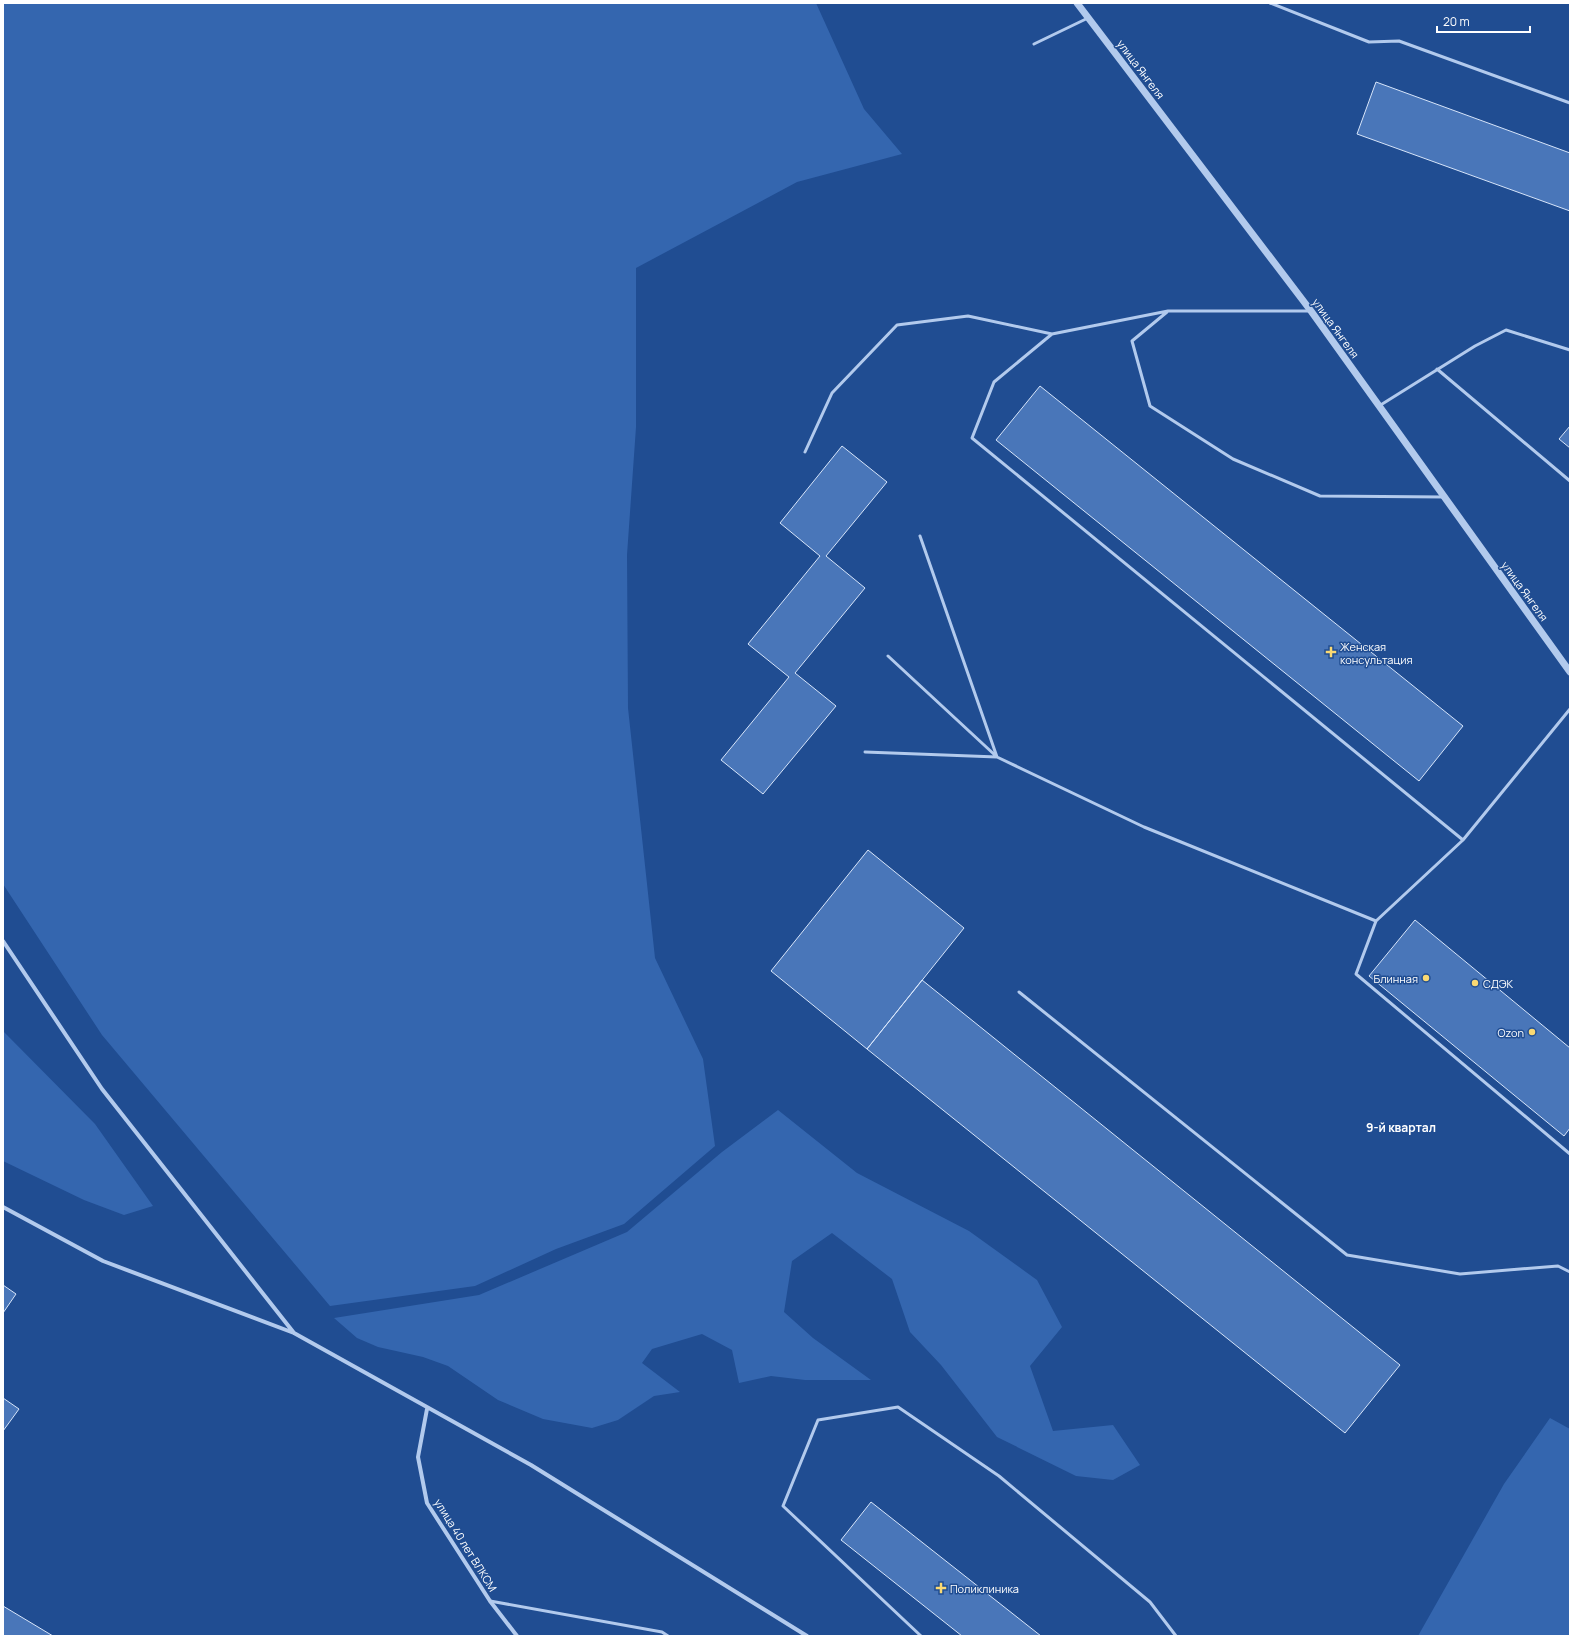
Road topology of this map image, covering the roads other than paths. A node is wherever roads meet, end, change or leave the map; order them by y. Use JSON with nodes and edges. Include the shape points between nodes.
{"nodes":[{"id":1,"x":1077,"y":3,"type":"edge"},
{"id":2,"x":1270,"y":3,"type":"edge"},
{"id":3,"x":1088,"y":18,"type":"junction"},
{"id":4,"x":1034,"y":44,"type":"dead end"},
{"id":5,"x":1570,"y":103,"type":"edge"},
{"id":6,"x":1168,"y":310,"type":"junction"},
{"id":7,"x":1311,"y":312,"type":"junction"},
{"id":8,"x":1052,"y":334,"type":"junction"},
{"id":9,"x":1570,"y":350,"type":"edge"},
{"id":10,"x":1437,"y":369,"type":"junction"},
{"id":11,"x":1379,"y":406,"type":"junction"},
{"id":12,"x":805,"y":452,"type":"dead end"},
{"id":13,"x":1570,"y":481,"type":"edge"},
{"id":14,"x":1444,"y":497,"type":"junction"},
{"id":15,"x":920,"y":536,"type":"dead end"},
{"id":16,"x":888,"y":656,"type":"dead end"},
{"id":17,"x":1570,"y":672,"type":"edge"},
{"id":18,"x":1570,"y":709,"type":"edge"},
{"id":19,"x":864,"y":752,"type":"dead end"},
{"id":20,"x":997,"y":757,"type":"junction"},
{"id":21,"x":1463,"y":840,"type":"junction"},
{"id":22,"x":1376,"y":920,"type":"junction"},
{"id":23,"x":3,"y":941,"type":"edge"},
{"id":24,"x":1019,"y":992,"type":"dead end"},
{"id":25,"x":1570,"y":1154,"type":"edge"},
{"id":26,"x":3,"y":1207,"type":"edge"},
{"id":27,"x":1570,"y":1272,"type":"edge"},
{"id":28,"x":294,"y":1333,"type":"junction"},
{"id":29,"x":427,"y":1409,"type":"junction"},
{"id":30,"x":490,"y":1601,"type":"junction"},
{"id":31,"x":517,"y":1636,"type":"edge"},
{"id":32,"x":668,"y":1636,"type":"edge"},
{"id":33,"x":807,"y":1636,"type":"edge"},
{"id":34,"x":921,"y":1636,"type":"edge"},
{"id":35,"x":1176,"y":1636,"type":"edge"}],
"edges":[{"from":1,"to":3,"type":"street","name":"улица Янгеля"},
{"from":2,"to":5,"type":"lane","via":[[1369,42],[1399,40]]},
{"from":3,"to":4,"type":"lane"},
{"from":3,"to":7,"type":"street","name":"улица Янгеля"},
{"from":6,"to":7,"type":"lane"},
{"from":6,"to":8,"type":"lane"},
{"from":6,"to":14,"type":"lane","via":[[1132,341],[1150,406],[1232,459],[1320,496]]},
{"from":7,"to":11,"type":"street","name":"улица Янгеля"},
{"from":8,"to":12,"type":"lane","via":[[968,316],[897,325],[832,392]]},
{"from":8,"to":21,"type":"lane","via":[[994,382],[972,438]]},
{"from":9,"to":10,"type":"lane","via":[[1506,330]]},
{"from":10,"to":11,"type":"lane"},
{"from":10,"to":13,"type":"lane"},
{"from":11,"to":14,"type":"street","name":"улица Янгеля"},
{"from":14,"to":17,"type":"street","name":"улица Янгеля"},
{"from":15,"to":20,"type":"lane"},
{"from":16,"to":20,"type":"lane"},
{"from":18,"to":21,"type":"lane"},
{"from":19,"to":20,"type":"lane"},
{"from":20,"to":22,"type":"lane","via":[[1144,827]]},
{"from":21,"to":22,"type":"lane"},
{"from":22,"to":25,"type":"lane","via":[[1356,974]]},
{"from":23,"to":28,"type":"street","via":[[102,1089]]},
{"from":24,"to":27,"type":"lane","via":[[1346,1255],[1460,1274],[1558,1266]]},
{"from":26,"to":28,"type":"street","via":[[103,1261]]},
{"from":28,"to":29,"type":"street"},
{"from":29,"to":30,"type":"street","name":"улица 40 лет ВЛКСМ","via":[[418,1457],[427,1503]]},
{"from":29,"to":33,"type":"street","via":[[531,1465]]},
{"from":30,"to":31,"type":"street","name":"улица 40 лет ВЛКСМ"},
{"from":30,"to":32,"type":"lane","via":[[662,1632]]},
{"from":34,"to":35,"type":"lane","via":[[783,1506],[818,1420],[898,1407],[1005,1481],[1150,1602]]}]}
